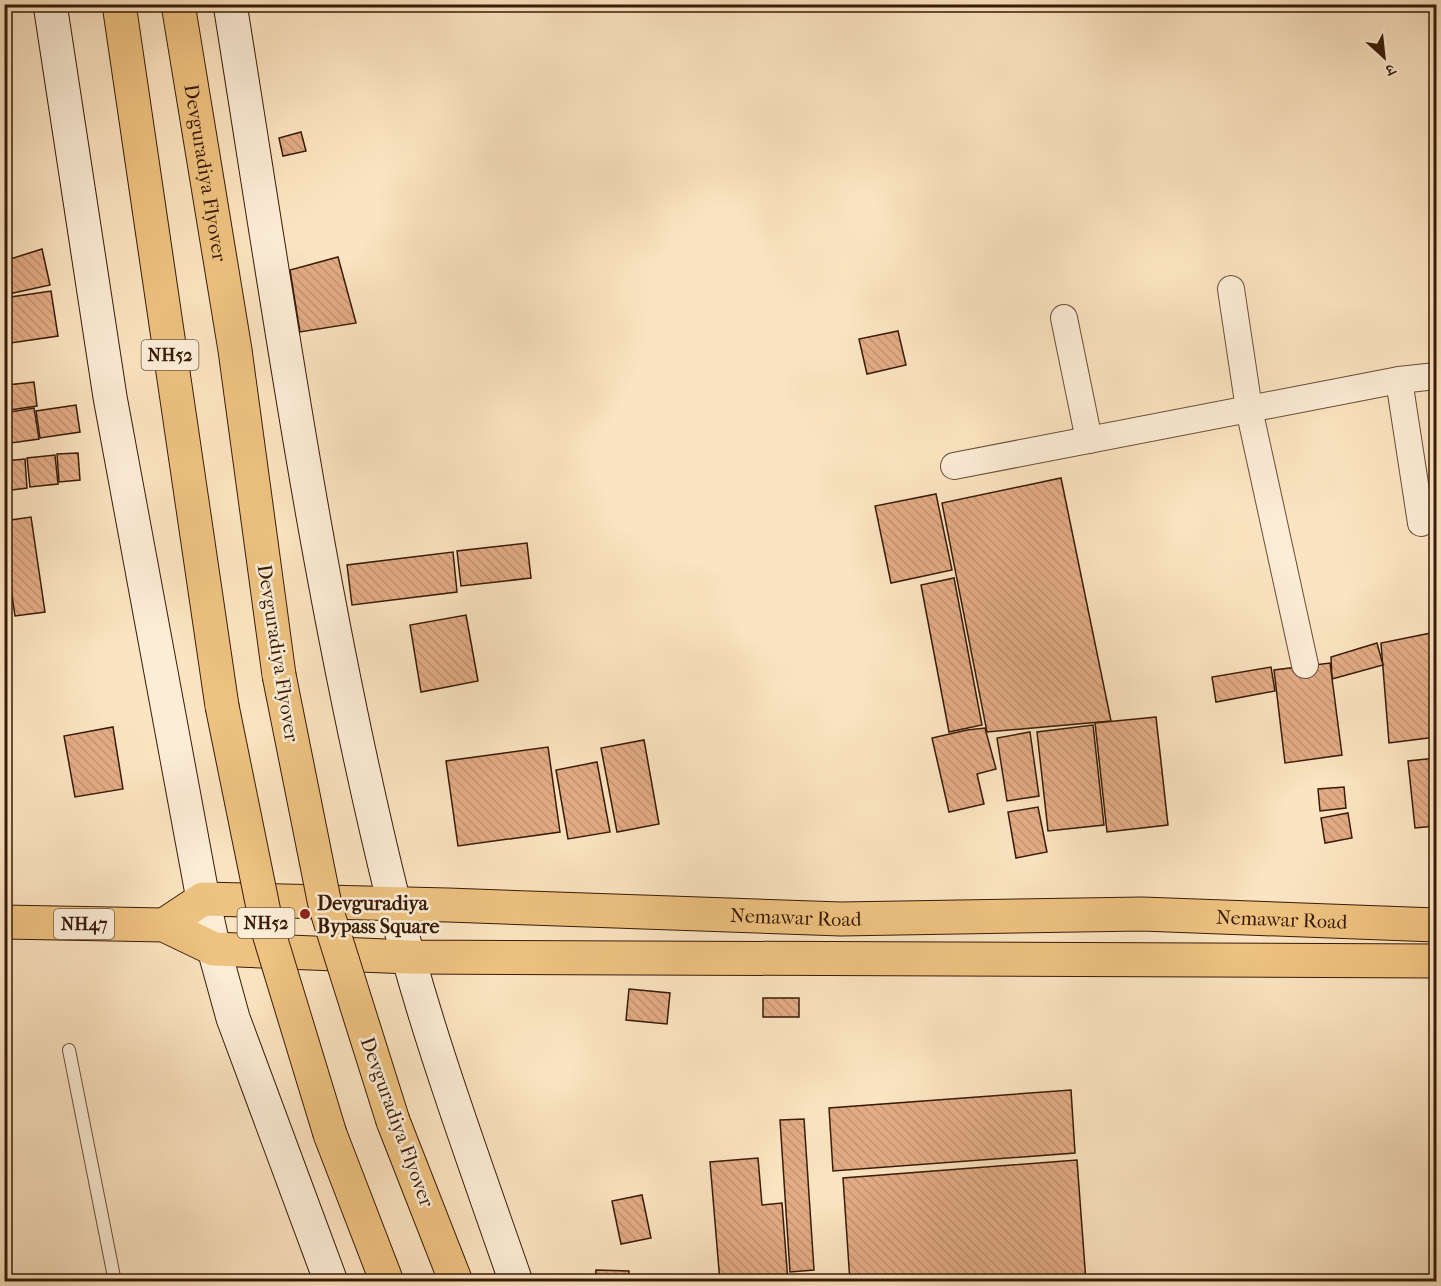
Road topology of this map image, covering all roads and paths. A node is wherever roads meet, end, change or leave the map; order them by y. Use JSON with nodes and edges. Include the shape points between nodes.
{"nodes":[{"id":1,"x":50,"y":4,"type":"edge"},
{"id":2,"x":119,"y":4,"type":"edge"},
{"id":3,"x":178,"y":4,"type":"edge"},
{"id":4,"x":230,"y":4,"type":"edge"},
{"id":5,"x":1231,"y":289,"type":"dead end"},
{"id":6,"x":1064,"y":318,"type":"dead end"},
{"id":7,"x":1437,"y":376,"type":"edge"},
{"id":8,"x":1399,"y":380,"type":"junction"},
{"id":9,"x":1249,"y":409,"type":"junction"},
{"id":10,"x":1089,"y":440,"type":"junction"},
{"id":11,"x":954,"y":466,"type":"dead end"},
{"id":12,"x":1421,"y":523,"type":"dead end"},
{"id":13,"x":1305,"y":665,"type":"dead end"},
{"id":14,"x":202,"y":899,"type":"junction"},
{"id":15,"x":394,"y":903,"type":"junction"},
{"id":16,"x":4,"y":922,"type":"edge"},
{"id":17,"x":164,"y":925,"type":"junction"},
{"id":18,"x":1437,"y":925,"type":"edge"},
{"id":19,"x":214,"y":949,"type":"junction"},
{"id":20,"x":410,"y":957,"type":"junction"},
{"id":21,"x":1437,"y":961,"type":"edge"},
{"id":22,"x":69,"y":1050,"type":"dead end"},
{"id":23,"x":115,"y":1281,"type":"edge"},
{"id":24,"x":331,"y":1281,"type":"edge"},
{"id":25,"x":387,"y":1281,"type":"edge"},
{"id":26,"x":456,"y":1281,"type":"edge"},
{"id":27,"x":516,"y":1281,"type":"edge"}],
"edges":[{"from":1,"to":14,"type":"street","via":[[110,397]]},
{"from":2,"to":25,"type":"highway","number":"NH52","bridge":true,"via":[[222,706],[267,927],[330,1134]]},
{"from":3,"to":26,"type":"highway","name":"Devguradiya Flyover","bridge":true,"via":[[235,350],[279,675],[325,905],[393,1121]]},
{"from":4,"to":15,"type":"street","via":[[329,605]]},
{"from":5,"to":9,"type":"street"},
{"from":6,"to":10,"type":"street"},
{"from":7,"to":8,"type":"street"},
{"from":8,"to":9,"type":"street"},
{"from":8,"to":12,"type":"street"},
{"from":9,"to":10,"type":"street"},
{"from":9,"to":13,"type":"street"},
{"from":10,"to":11,"type":"street"},
{"from":14,"to":15,"type":"highway","name":"Nemawar Road"},
{"from":14,"to":17,"type":"highway"},
{"from":14,"to":19,"type":"street"},
{"from":15,"to":18,"type":"highway","name":"Nemawar Road","via":[[841,919],[1142,914]]},
{"from":15,"to":20,"type":"street"},
{"from":16,"to":17,"type":"highway","name":"Nemawar Road","number":"NH47"},
{"from":17,"to":19,"type":"highway","name":"Nemawar Road","number":"NH47"},
{"from":19,"to":20,"type":"highway","name":"Nemawar Road"},
{"from":19,"to":24,"type":"street","via":[[233,1018]]},
{"from":20,"to":21,"type":"highway","name":"Nemawar Road"},
{"from":20,"to":27,"type":"street","via":[[436,1050]]},
{"from":22,"to":23,"type":"lane"}]}
